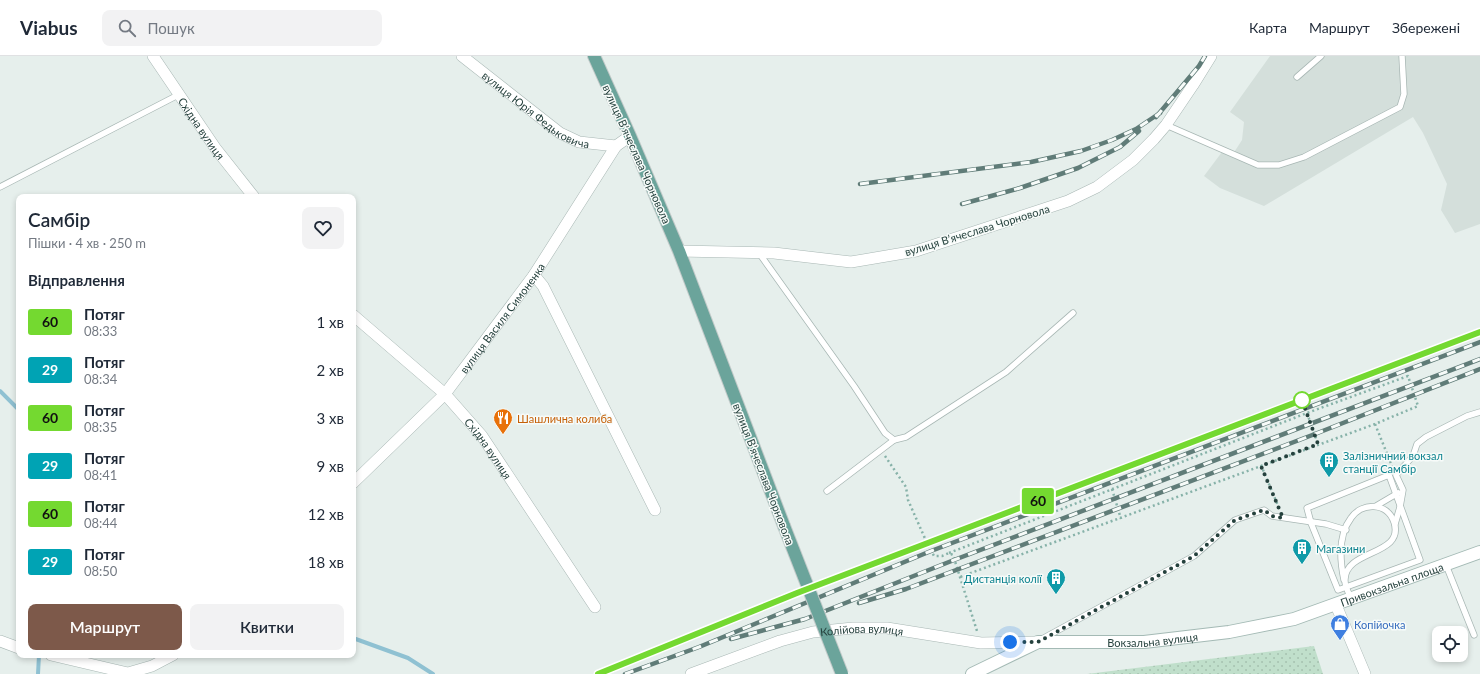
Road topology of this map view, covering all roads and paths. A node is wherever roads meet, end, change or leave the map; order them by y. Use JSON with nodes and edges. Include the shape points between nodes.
{"nodes":[{"id":1,"x":153,"y":56,"type":"edge"},
{"id":2,"x":462,"y":56,"type":"edge"},
{"id":3,"x":594,"y":56,"type":"edge"},
{"id":4,"x":1211,"y":56,"type":"edge"},
{"id":5,"x":1321,"y":56,"type":"edge"},
{"id":6,"x":1402,"y":56,"type":"edge"},
{"id":7,"x":1297,"y":77,"type":"dead end"},
{"id":8,"x":180,"y":94,"type":"junction"},
{"id":9,"x":1166,"y":125,"type":"junction"},
{"id":10,"x":630,"y":136,"type":"junction"},
{"id":11,"x":616,"y":146,"type":"junction"},
{"id":12,"x":0,"y":187,"type":"edge"},
{"id":13,"x":252,"y":194,"type":"edge"},
{"id":14,"x":679,"y":251,"type":"junction"},
{"id":15,"x":758,"y":253,"type":"junction"},
{"id":16,"x":534,"y":275,"type":"junction"},
{"id":17,"x":1073,"y":313,"type":"dead end"},
{"id":18,"x":356,"y":318,"type":"edge"},
{"id":19,"x":445,"y":394,"type":"junction"},
{"id":20,"x":1480,"y":412,"type":"edge"},
{"id":21,"x":1307,"y":413,"type":"junction"},
{"id":22,"x":894,"y":440,"type":"junction"},
{"id":23,"x":1318,"y":444,"type":"junction"},
{"id":24,"x":881,"y":450,"type":"junction"},
{"id":25,"x":1261,"y":466,"type":"junction"},
{"id":26,"x":356,"y":480,"type":"edge"},
{"id":27,"x":1112,"y":489,"type":"junction"},
{"id":28,"x":1402,"y":490,"type":"junction"},
{"id":29,"x":827,"y":491,"type":"dead end"},
{"id":30,"x":1397,"y":495,"type":"junction"},
{"id":31,"x":1376,"y":506,"type":"junction"},
{"id":32,"x":1400,"y":507,"type":"junction"},
{"id":33,"x":655,"y":510,"type":"dead end"},
{"id":34,"x":1121,"y":518,"type":"junction"},
{"id":35,"x":1283,"y":518,"type":"junction"},
{"id":36,"x":1311,"y":523,"type":"junction"},
{"id":37,"x":1395,"y":524,"type":"junction"},
{"id":38,"x":1346,"y":530,"type":"junction"},
{"id":39,"x":1480,"y":552,"type":"edge"},
{"id":40,"x":949,"y":553,"type":"junction"},
{"id":41,"x":1446,"y":565,"type":"junction"},
{"id":42,"x":960,"y":577,"type":"junction"},
{"id":43,"x":1344,"y":580,"type":"junction"},
{"id":44,"x":1347,"y":587,"type":"junction"},
{"id":45,"x":1351,"y":599,"type":"junction"},
{"id":46,"x":1336,"y":604,"type":"junction"},
{"id":47,"x":595,"y":607,"type":"dead end"},
{"id":48,"x":1474,"y":635,"type":"dead end"},
{"id":49,"x":0,"y":641,"type":"edge"},
{"id":50,"x":1038,"y":642,"type":"junction"},
{"id":51,"x":981,"y":643,"type":"junction"},
{"id":52,"x":16,"y":647,"type":"edge"},
{"id":53,"x":63,"y":658,"type":"edge"},
{"id":54,"x":167,"y":658,"type":"edge"},
{"id":55,"x":128,"y":674,"type":"edge"},
{"id":56,"x":691,"y":674,"type":"edge"},
{"id":57,"x":842,"y":674,"type":"edge"},
{"id":58,"x":972,"y":674,"type":"edge"},
{"id":59,"x":1366,"y":674,"type":"edge"}],
"edges":[{"from":1,"to":8,"type":"street","name":"Східна вулиця"},
{"from":2,"to":11,"type":"street","name":"вулиця Юрія Федьковича","via":[[560,133],[579,142]]},
{"from":3,"to":10,"type":"main road","name":"вулиця Вʼячеслава Чорновола"},
{"from":4,"to":9,"type":"street","name":"вулиця Вʼячеслава Чорновола"},
{"from":5,"to":7,"type":"lane"},
{"from":6,"to":9,"type":"lane","via":[[1404,94],[1400,107],[1304,157],[1279,165],[1258,165]]},
{"from":8,"to":12,"type":"lane"},
{"from":8,"to":13,"type":"street","name":"Східна вулиця","via":[[216,148]]},
{"from":9,"to":15,"type":"street","name":"вулиця Вʼячеслава Чорновола","via":[[1133,160],[1097,187],[1068,201],[916,251],[851,262]]},
{"from":10,"to":11,"type":"street","name":"вулиця Василя Симоненка"},
{"from":10,"to":14,"type":"main road","name":"вулиця Вʼячеслава Чорновола"},
{"from":11,"to":16,"type":"street","name":"вулиця Василя Симоненка"},
{"from":14,"to":15,"type":"street","name":"вулиця Вʼячеслава Чорновола"},
{"from":14,"to":57,"type":"main road","name":"вулиця Вʼячеслава Чорновола","bridge":true},
{"from":15,"to":22,"type":"lane","via":[[885,433]]},
{"from":16,"to":19,"type":"street","name":"вулиця Василя Симоненка"},
{"from":16,"to":33,"type":"street","via":[[543,286]]},
{"from":17,"to":22,"type":"lane","via":[[1006,372],[906,437]]},
{"from":18,"to":19,"type":"street","name":"Східна вулиця"},
{"from":19,"to":26,"type":"street","name":"вулиця Василя Симоненка"},
{"from":19,"to":47,"type":"street","name":"Східна вулиця","via":[[482,436]]},
{"from":20,"to":28,"type":"lane","via":[[1467,416],[1417,444],[1413,456],[1396,475]]},
{"from":21,"to":23,"type":"path"},
{"from":21,"to":23,"type":"path","via":[[1408,376],[1412,386],[1418,406]]},
{"from":21,"to":27,"type":"path"},
{"from":22,"to":24,"type":"lane"},
{"from":23,"to":25,"type":"path"},
{"from":24,"to":29,"type":"lane"},
{"from":24,"to":40,"type":"path","via":[[906,487],[908,500],[934,556]]},
{"from":25,"to":34,"type":"path"},
{"from":25,"to":35,"type":"path"},
{"from":27,"to":34,"type":"path"},
{"from":27,"to":40,"type":"path"},
{"from":28,"to":30,"type":"lane"},
{"from":28,"to":32,"type":"lane"},
{"from":30,"to":31,"type":"lane"},
{"from":30,"to":32,"type":"lane"},
{"from":30,"to":36,"type":"lane","via":[[1389,475],[1306,508]]},
{"from":31,"to":37,"type":"lane","via":[[1385,510]]},
{"from":31,"to":38,"type":"lane","via":[[1358,511],[1350,518]]},
{"from":32,"to":37,"type":"lane"},
{"from":32,"to":44,"type":"lane","via":[[1420,560]]},
{"from":34,"to":42,"type":"path"},
{"from":35,"to":36,"type":"lane"},
{"from":35,"to":50,"type":"lane","via":[[1272,516],[1264,510],[1235,520],[1194,556]]},
{"from":36,"to":38,"type":"lane"},
{"from":36,"to":44,"type":"lane","via":[[1338,590]]},
{"from":37,"to":43,"type":"lane","via":[[1395,534],[1390,543],[1351,565],[1345,573]]},
{"from":38,"to":43,"type":"lane","via":[[1341,555]]},
{"from":39,"to":41,"type":"main road"},
{"from":40,"to":42,"type":"path","via":[[953,555]]},
{"from":41,"to":45,"type":"main road","name":"Привокзальна площа"},
{"from":41,"to":48,"type":"lane","name":"Привокзальна площа"},
{"from":42,"to":51,"type":"path"},
{"from":43,"to":44,"type":"lane"},
{"from":44,"to":45,"type":"lane"},
{"from":45,"to":46,"type":"main road","name":"Привокзальна площа"},
{"from":46,"to":50,"type":"main road","name":"Вокзальна вулиця","via":[[1294,619],[1229,632],[1144,642]]},
{"from":46,"to":59,"type":"street","name":"Привокзальна площа"},
{"from":49,"to":52,"type":"street"},
{"from":50,"to":51,"type":"street","name":"Колійова вулиця"},
{"from":50,"to":58,"type":"main road","name":"Вокзальна вулиця"},
{"from":51,"to":56,"type":"street","name":"Колійова вулиця","via":[[887,628],[813,632],[780,641]]},
{"from":53,"to":55,"type":"street"},
{"from":54,"to":55,"type":"street"}]}
